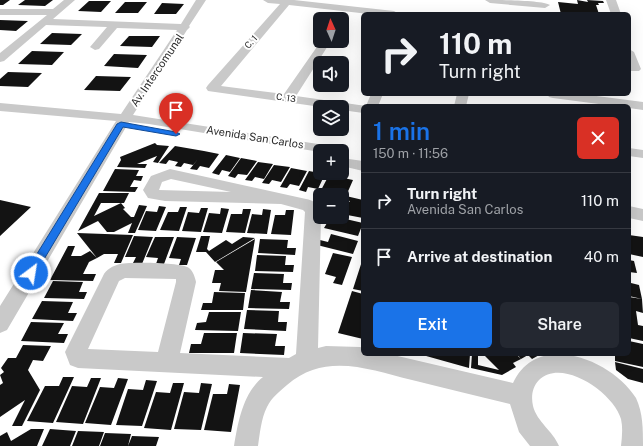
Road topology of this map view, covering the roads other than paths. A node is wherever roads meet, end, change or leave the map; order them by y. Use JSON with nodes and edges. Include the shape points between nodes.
{"nodes":[{"id":1,"x":70,"y":0,"type":"edge"},
{"id":2,"x":202,"y":0,"type":"edge"},
{"id":3,"x":268,"y":0,"type":"edge"},
{"id":4,"x":490,"y":0,"type":"edge"},
{"id":5,"x":611,"y":0,"type":"edge"},
{"id":6,"x":288,"y":1,"type":"edge"},
{"id":7,"x":545,"y":6,"type":"edge"},
{"id":8,"x":348,"y":9,"type":"junction"},
{"id":9,"x":0,"y":12,"type":"edge"},
{"id":10,"x":55,"y":12,"type":"junction"},
{"id":11,"x":346,"y":12,"type":"edge"},
{"id":12,"x":376,"y":12,"type":"edge"},
{"id":13,"x":615,"y":12,"type":"edge"},
{"id":14,"x":44,"y":22,"type":"junction"},
{"id":15,"x":69,"y":23,"type":"junction"},
{"id":16,"x":114,"y":25,"type":"junction"},
{"id":17,"x":150,"y":26,"type":"junction"},
{"id":18,"x":185,"y":27,"type":"junction"},
{"id":19,"x":95,"y":47,"type":"dead end"},
{"id":20,"x":321,"y":48,"type":"edge"},
{"id":21,"x":631,"y":57,"type":"edge"},
{"id":22,"x":0,"y":59,"type":"edge"},
{"id":23,"x":636,"y":69,"type":"edge"},
{"id":24,"x":213,"y":85,"type":"joint"},
{"id":25,"x":568,"y":96,"type":"edge"},
{"id":26,"x":288,"y":98,"type":"junction"},
{"id":27,"x":628,"y":104,"type":"edge"},
{"id":28,"x":631,"y":104,"type":"edge"},
{"id":29,"x":0,"y":106,"type":"edge"},
{"id":30,"x":643,"y":106,"type":"edge"},
{"id":31,"x":361,"y":109,"type":"edge"},
{"id":32,"x":123,"y":121,"type":"junction"},
{"id":33,"x":313,"y":147,"type":"edge"},
{"id":34,"x":631,"y":152,"type":"edge"},
{"id":35,"x":349,"y":153,"type":"edge"},
{"id":36,"x":643,"y":154,"type":"edge"},
{"id":37,"x":361,"y":155,"type":"edge"},
{"id":38,"x":313,"y":157,"type":"edge"},
{"id":39,"x":349,"y":163,"type":"edge"},
{"id":40,"x":361,"y":166,"type":"edge"},
{"id":41,"x":279,"y":199,"type":"junction"},
{"id":42,"x":631,"y":201,"type":"edge"},
{"id":43,"x":643,"y":204,"type":"edge"},
{"id":44,"x":631,"y":212,"type":"edge"},
{"id":45,"x":643,"y":215,"type":"edge"},
{"id":46,"x":2,"y":316,"type":"edge"},
{"id":47,"x":555,"y":358,"type":"edge"},
{"id":48,"x":384,"y":359,"type":"edge"},
{"id":49,"x":167,"y":361,"type":"junction"},
{"id":50,"x":587,"y":362,"type":"edge"},
{"id":51,"x":299,"y":364,"type":"junction"},
{"id":52,"x":521,"y":396,"type":"junction"},
{"id":53,"x":637,"y":435,"type":"edge"},
{"id":54,"x":246,"y":446,"type":"edge"},
{"id":55,"x":547,"y":446,"type":"edge"}],
"edges":[{"from":1,"to":10,"type":"street"},
{"from":2,"to":18,"type":"street","name":"Av. Intercomunal"},
{"from":3,"to":6,"type":"street"},
{"from":4,"to":7,"type":"street"},
{"from":5,"to":13,"type":"street"},
{"from":6,"to":8,"type":"street"},
{"from":6,"to":24,"type":"street","name":"C. 1"},
{"from":8,"to":11,"type":"street"},
{"from":8,"to":12,"type":"street"},
{"from":9,"to":10,"type":"street"},
{"from":10,"to":14,"type":"street"},
{"from":14,"to":15,"type":"street"},
{"from":14,"to":22,"type":"street"},
{"from":15,"to":16,"type":"street"},
{"from":15,"to":17,"type":"street","via":[[75,19],[85,18],[148,19],[152,20]]},
{"from":16,"to":17,"type":"street"},
{"from":16,"to":19,"type":"street"},
{"from":17,"to":18,"type":"street"},
{"from":18,"to":32,"type":"street","name":"Av. Intercomunal"},
{"from":20,"to":26,"type":"street"},
{"from":21,"to":23,"type":"street"},
{"from":24,"to":26,"type":"street","name":"C. 13","via":[[214,89]]},
{"from":25,"to":27,"type":"street"},
{"from":26,"to":31,"type":"street","name":"C. 13"},
{"from":28,"to":30,"type":"street"},
{"from":29,"to":32,"type":"street"},
{"from":32,"to":33,"type":"street","name":"Avenida San Carlos","via":[[169,123]]},
{"from":32,"to":38,"type":"street","name":"Avenida San Carlos"},
{"from":32,"to":46,"type":"street","name":"Av. Intercomunal"},
{"from":34,"to":36,"type":"street"},
{"from":35,"to":37,"type":"street"},
{"from":39,"to":40,"type":"street"},
{"from":41,"to":41,"type":"street","via":[[170,174],[156,179],[151,190],[154,194],[165,196]]},
{"from":41,"to":51,"type":"street","via":[[306,204],[313,212]]},
{"from":42,"to":43,"type":"street"},
{"from":44,"to":45,"type":"street"},
{"from":47,"to":50,"type":"street","via":[[567,363]]},
{"from":47,"to":52,"type":"street","via":[[534,370],[524,381]]},
{"from":48,"to":51,"type":"street","via":[[341,356]]},
{"from":48,"to":52,"type":"street"},
{"from":49,"to":49,"type":"street","via":[[78,358],[76,355],[112,276],[116,273],[183,273],[186,282]]},
{"from":49,"to":51,"type":"street"},
{"from":50,"to":53,"type":"street","via":[[620,394],[630,411]]},
{"from":51,"to":54,"type":"street","via":[[265,390],[256,404]]},
{"from":52,"to":55,"type":"street","via":[[524,414],[533,432]]}]}
